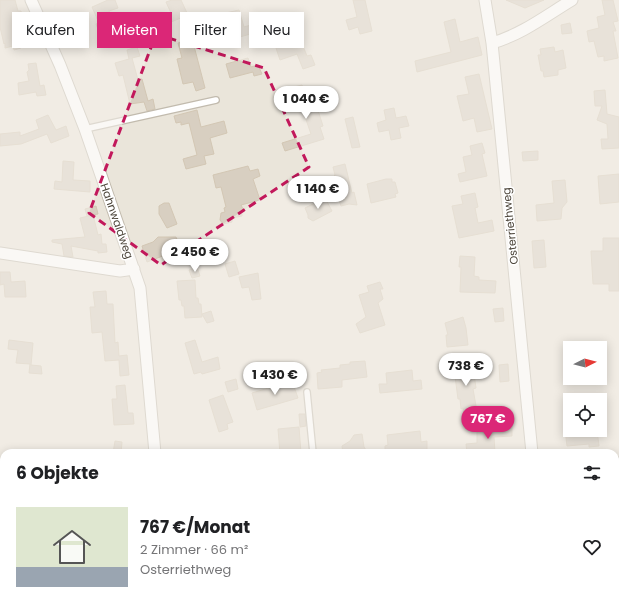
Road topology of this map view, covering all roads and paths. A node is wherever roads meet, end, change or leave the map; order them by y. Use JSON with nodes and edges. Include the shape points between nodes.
{"nodes":[{"id":1,"x":32,"y":0,"type":"edge"},
{"id":2,"x":485,"y":0,"type":"edge"},
{"id":3,"x":572,"y":0,"type":"edge"},
{"id":4,"x":492,"y":43,"type":"junction"},
{"id":5,"x":216,"y":100,"type":"dead end"},
{"id":6,"x":85,"y":129,"type":"junction"},
{"id":7,"x":0,"y":254,"type":"edge"},
{"id":8,"x":134,"y":269,"type":"junction"},
{"id":9,"x":307,"y":392,"type":"dead end"},
{"id":10,"x":155,"y":449,"type":"edge"},
{"id":11,"x":313,"y":449,"type":"edge"},
{"id":12,"x":532,"y":449,"type":"edge"}],
"edges":[{"from":1,"to":6,"type":"street","name":"Hahnwaldweg"},
{"from":2,"to":4,"type":"street","name":"Osterriethweg"},
{"from":3,"to":4,"type":"street","via":[[511,36]]},
{"from":4,"to":12,"type":"street","name":"Osterriethweg"},
{"from":5,"to":6,"type":"lane"},
{"from":6,"to":8,"type":"street","name":"Hahnwaldweg"},
{"from":7,"to":8,"type":"street","via":[[120,271]]},
{"from":8,"to":10,"type":"street","name":"Hahnwaldweg","via":[[142,298]]},
{"from":9,"to":11,"type":"lane"}]}
